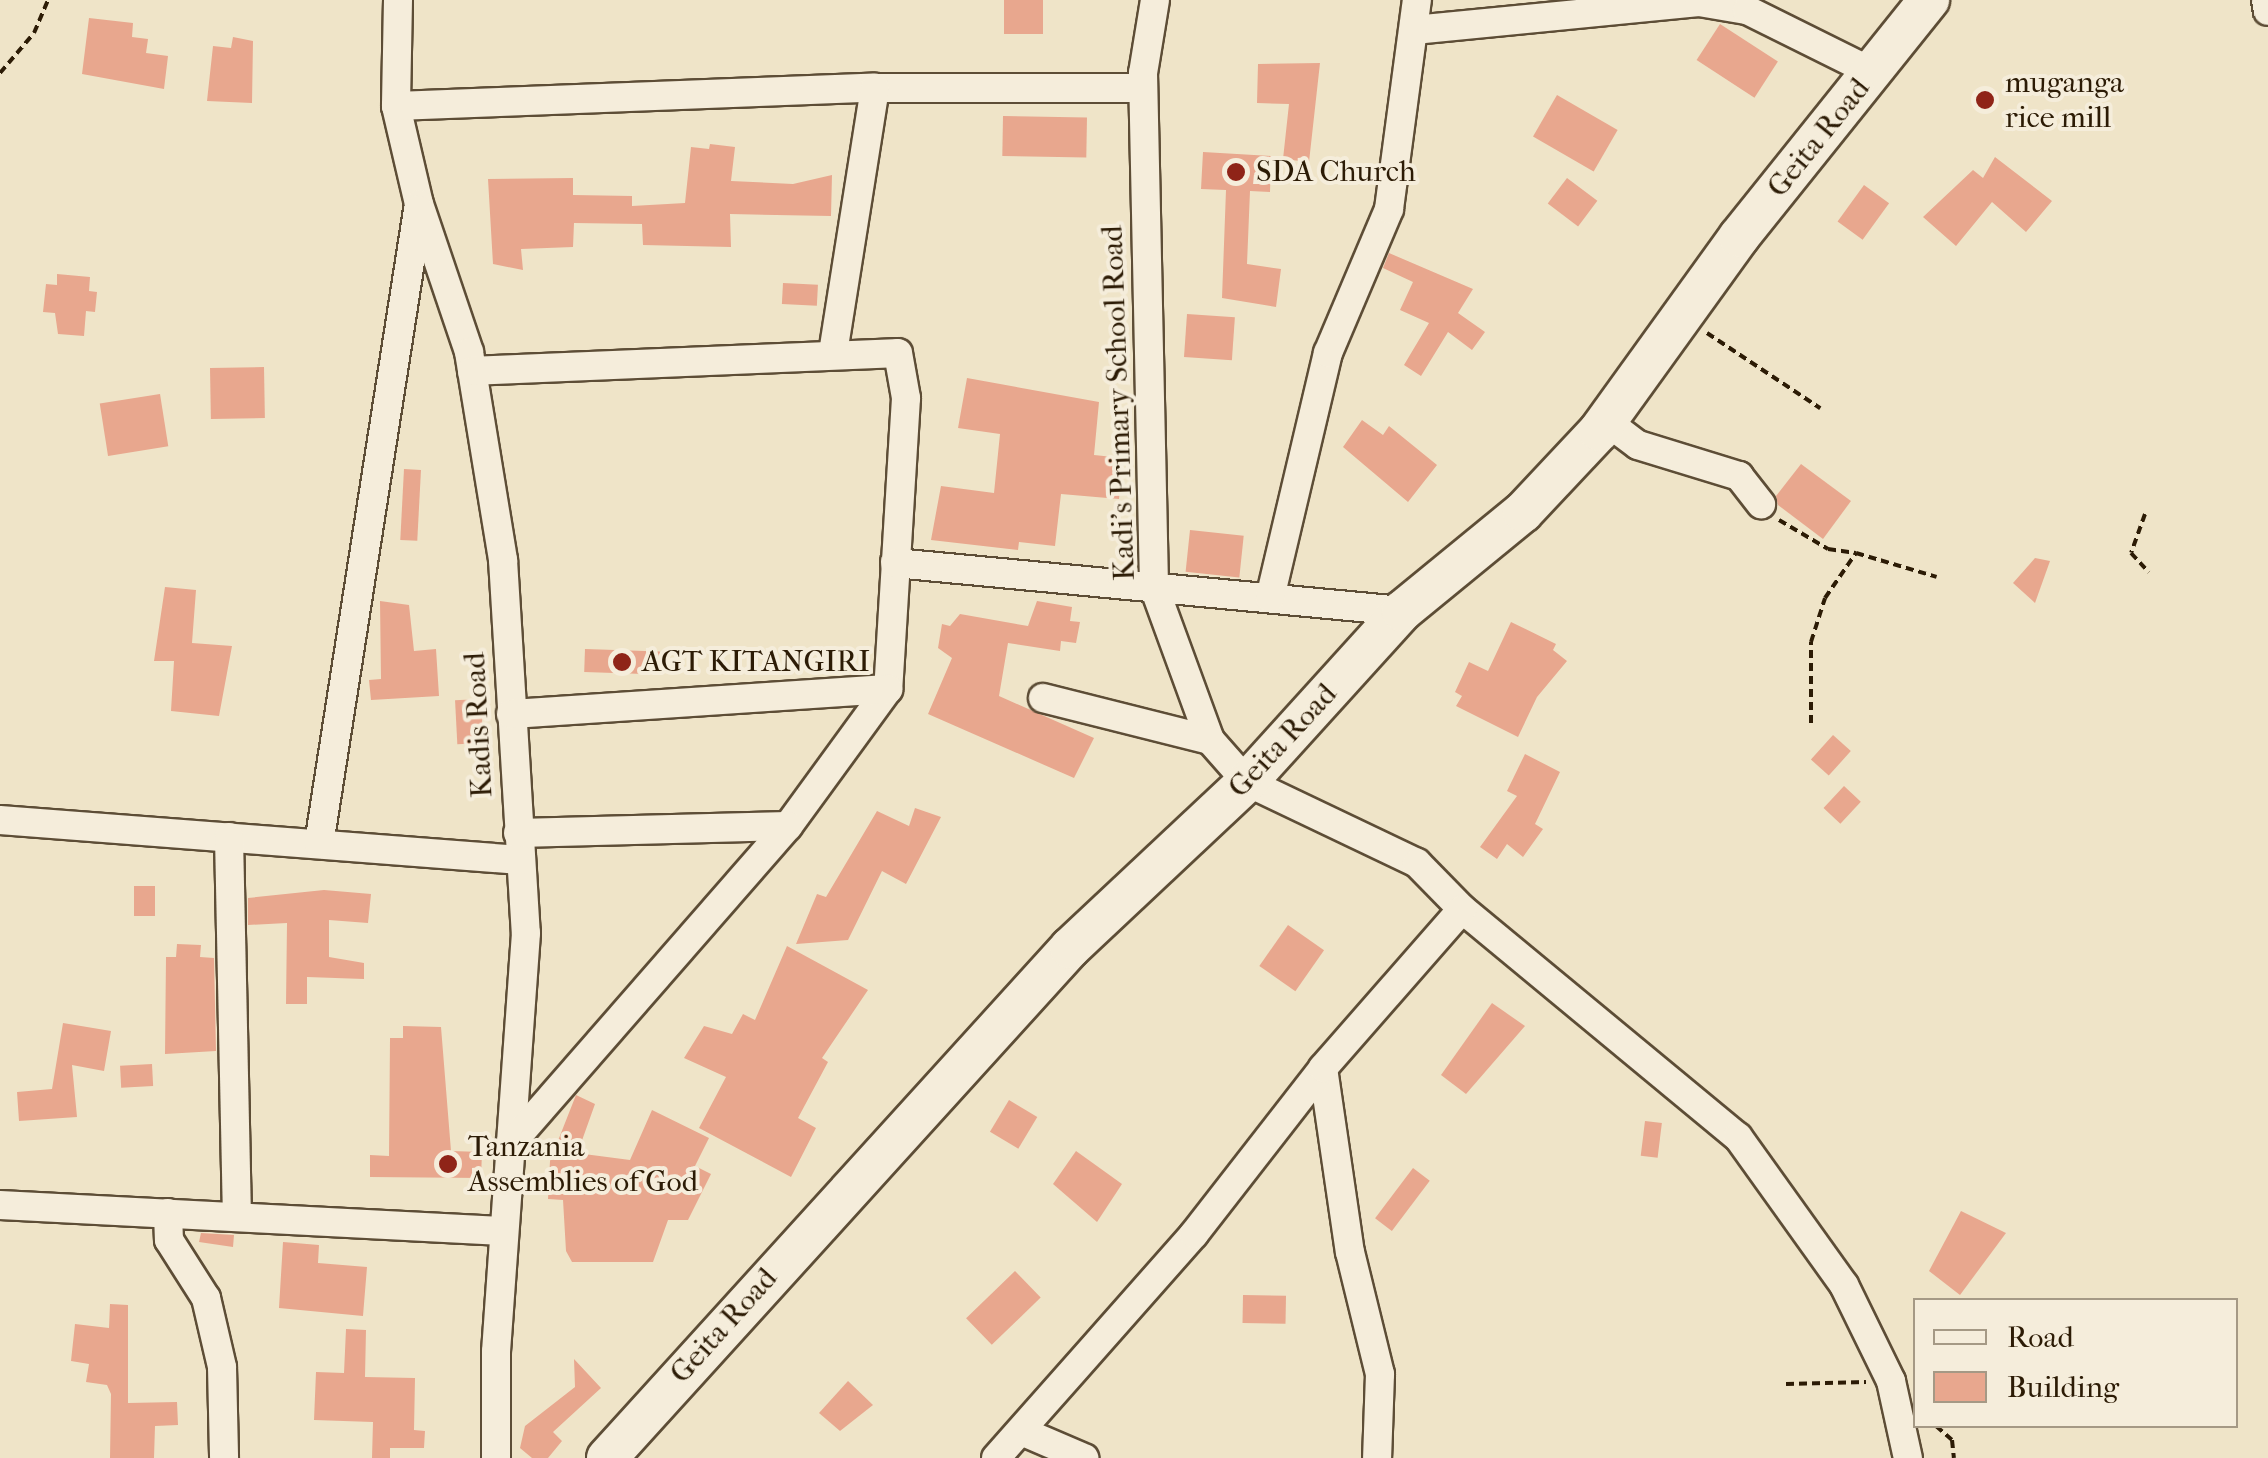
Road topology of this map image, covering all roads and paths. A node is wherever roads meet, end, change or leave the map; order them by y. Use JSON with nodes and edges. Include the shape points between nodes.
{"nodes":[{"id":1,"x":48,"y":0,"type":"edge"},
{"id":2,"x":398,"y":0,"type":"edge"},
{"id":3,"x":1155,"y":0,"type":"edge"},
{"id":4,"x":1417,"y":0,"type":"edge"},
{"id":5,"x":1930,"y":0,"type":"edge"},
{"id":6,"x":2266,"y":0,"type":"edge"},
{"id":7,"x":1699,"y":1,"type":"edge"},
{"id":8,"x":2268,"y":11,"type":"edge"},
{"id":9,"x":1414,"y":30,"type":"junction"},
{"id":10,"x":1872,"y":72,"type":"junction"},
{"id":11,"x":0,"y":73,"type":"edge"},
{"id":12,"x":875,"y":88,"type":"junction"},
{"id":13,"x":1143,"y":88,"type":"junction"},
{"id":14,"x":396,"y":106,"type":"junction"},
{"id":15,"x":420,"y":204,"type":"junction"},
{"id":16,"x":1684,"y":314,"type":"junction"},
{"id":17,"x":833,"y":352,"type":"junction"},
{"id":18,"x":472,"y":372,"type":"junction"},
{"id":19,"x":1820,"y":408,"type":"dead end"},
{"id":20,"x":1606,"y":421,"type":"junction"},
{"id":21,"x":1761,"y":504,"type":"joint"},
{"id":22,"x":2145,"y":514,"type":"dead end"},
{"id":23,"x":1856,"y":553,"type":"junction"},
{"id":24,"x":895,"y":562,"type":"junction"},
{"id":25,"x":2149,"y":572,"type":"dead end"},
{"id":26,"x":1937,"y":577,"type":"dead end"},
{"id":27,"x":1154,"y":588,"type":"junction"},
{"id":28,"x":1270,"y":598,"type":"junction"},
{"id":29,"x":1402,"y":611,"type":"junction"},
{"id":30,"x":888,"y":688,"type":"junction"},
{"id":31,"x":1043,"y":698,"type":"dead end"},
{"id":32,"x":511,"y":714,"type":"junction"},
{"id":33,"x":1811,"y":723,"type":"dead end"},
{"id":34,"x":1210,"y":740,"type":"junction"},
{"id":35,"x":1247,"y":782,"type":"junction"},
{"id":36,"x":0,"y":820,"type":"edge"},
{"id":37,"x":788,"y":826,"type":"junction"},
{"id":38,"x":229,"y":837,"type":"junction"},
{"id":39,"x":318,"y":844,"type":"junction"},
{"id":40,"x":519,"y":847,"type":"junction"},
{"id":41,"x":1462,"y":909,"type":"junction"},
{"id":42,"x":1323,"y":1068,"type":"junction"},
{"id":43,"x":510,"y":1145,"type":"junction"},
{"id":44,"x":0,"y":1205,"type":"edge"},
{"id":45,"x":168,"y":1214,"type":"junction"},
{"id":46,"x":237,"y":1214,"type":"junction"},
{"id":47,"x":503,"y":1231,"type":"junction"},
{"id":48,"x":1892,"y":1381,"type":"junction"},
{"id":49,"x":1786,"y":1384,"type":"dead end"},
{"id":50,"x":1938,"y":1428,"type":"edge"},
{"id":51,"x":1021,"y":1431,"type":"junction"},
{"id":52,"x":224,"y":1458,"type":"edge"},
{"id":53,"x":496,"y":1458,"type":"edge"},
{"id":54,"x":606,"y":1458,"type":"edge"},
{"id":55,"x":996,"y":1458,"type":"edge"},
{"id":56,"x":1084,"y":1458,"type":"edge"},
{"id":57,"x":1378,"y":1458,"type":"edge"},
{"id":58,"x":1908,"y":1458,"type":"edge"},
{"id":59,"x":1954,"y":1458,"type":"edge"}],
"edges":[{"from":1,"to":11,"type":"path","via":[[34,33]]},
{"from":2,"to":14,"type":"street","name":"Kadis Road"},
{"from":3,"to":13,"type":"street","name":"Kadi's Primary School Road"},
{"from":4,"to":9,"type":"street"},
{"from":5,"to":10,"type":"main road","name":"Geita Road"},
{"from":6,"to":8,"type":"street"},
{"from":7,"to":9,"type":"street"},
{"from":7,"to":10,"type":"street","via":[[1747,10]]},
{"from":9,"to":28,"type":"street","via":[[1389,209],[1328,353]]},
{"from":10,"to":16,"type":"main road","name":"Geita Road"},
{"from":12,"to":13,"type":"street"},
{"from":12,"to":14,"type":"street"},
{"from":12,"to":17,"type":"street"},
{"from":13,"to":27,"type":"street","name":"Kadi's Primary School Road"},
{"from":14,"to":15,"type":"street","name":"Kadis Road"},
{"from":15,"to":18,"type":"street","name":"Kadis Road"},
{"from":15,"to":39,"type":"street"},
{"from":16,"to":19,"type":"path","via":[[1744,362]]},
{"from":16,"to":20,"type":"main road","name":"Geita Road"},
{"from":17,"to":18,"type":"street"},
{"from":17,"to":24,"type":"street","via":[[898,353],[906,398]]},
{"from":18,"to":32,"type":"street","name":"Kadis Road","via":[[503,560]]},
{"from":20,"to":21,"type":"street","via":[[1638,445],[1739,476]]},
{"from":20,"to":29,"type":"main road","name":"Geita Road","via":[[1523,512]]},
{"from":21,"to":23,"type":"path","via":[[1792,532]]},
{"from":22,"to":25,"type":"path","via":[[2131,554]]},
{"from":23,"to":26,"type":"path"},
{"from":23,"to":33,"type":"path","via":[[1825,598],[1811,642]]},
{"from":24,"to":27,"type":"street"},
{"from":24,"to":30,"type":"street"},
{"from":27,"to":28,"type":"street"},
{"from":27,"to":34,"type":"street","name":"Kadi's Primary School Road"},
{"from":28,"to":29,"type":"street"},
{"from":29,"to":35,"type":"main road","name":"Geita Road"},
{"from":30,"to":32,"type":"street"},
{"from":30,"to":37,"type":"street"},
{"from":31,"to":34,"type":"street"},
{"from":32,"to":40,"type":"street","name":"Kadis Road"},
{"from":34,"to":35,"type":"street","name":"Kadi's Primary School Road"},
{"from":35,"to":41,"type":"street","via":[[1418,863]]},
{"from":35,"to":54,"type":"main road","name":"Geita Road","via":[[1070,948]]},
{"from":36,"to":38,"type":"street"},
{"from":37,"to":40,"type":"street"},
{"from":37,"to":43,"type":"street"},
{"from":38,"to":39,"type":"street"},
{"from":38,"to":46,"type":"street"},
{"from":39,"to":40,"type":"street"},
{"from":40,"to":43,"type":"street","name":"Kadis Road","via":[[526,933]]},
{"from":41,"to":42,"type":"street"},
{"from":41,"to":48,"type":"street","via":[[1738,1137],[1844,1284]]},
{"from":42,"to":51,"type":"street","via":[[1194,1234]]},
{"from":42,"to":57,"type":"street","via":[[1350,1252],[1380,1374]]},
{"from":43,"to":47,"type":"street","name":"Kadis Road"},
{"from":44,"to":45,"type":"street"},
{"from":45,"to":46,"type":"street"},
{"from":45,"to":52,"type":"street","via":[[169,1240],[206,1298],[222,1367]]},
{"from":46,"to":47,"type":"street"},
{"from":47,"to":53,"type":"street","name":"Kadis Road"},
{"from":48,"to":49,"type":"path"},
{"from":48,"to":58,"type":"street"},
{"from":50,"to":59,"type":"path","via":[[1952,1440]]},
{"from":51,"to":55,"type":"street"},
{"from":51,"to":56,"type":"street"}]}
